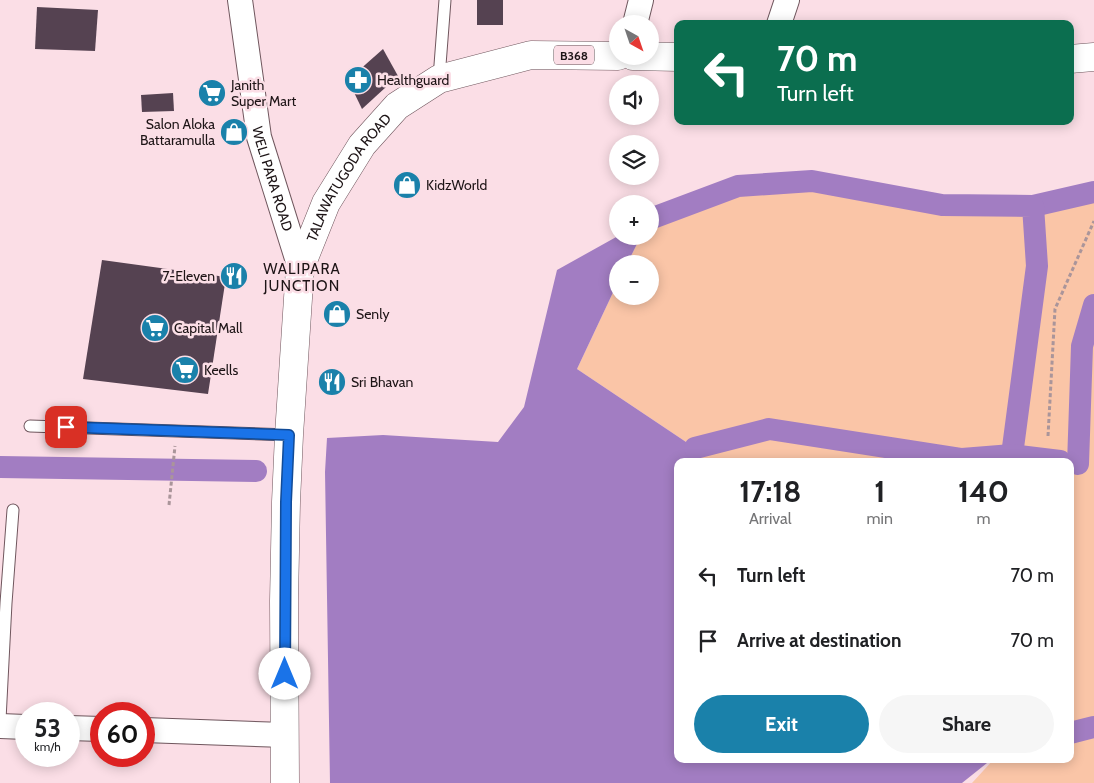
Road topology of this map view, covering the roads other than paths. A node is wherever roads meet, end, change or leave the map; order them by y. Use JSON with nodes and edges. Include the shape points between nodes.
{"nodes":[{"id":1,"x":240,"y":0,"type":"edge"},
{"id":2,"x":445,"y":0,"type":"edge"},
{"id":3,"x":641,"y":0,"type":"edge"},
{"id":4,"x":787,"y":0,"type":"edge"},
{"id":5,"x":637,"y":15,"type":"edge"},
{"id":6,"x":780,"y":20,"type":"edge"},
{"id":7,"x":609,"y":56,"type":"edge"},
{"id":8,"x":659,"y":57,"type":"edge"},
{"id":9,"x":674,"y":57,"type":"edge"},
{"id":10,"x":1094,"y":57,"type":"edge"},
{"id":11,"x":1074,"y":59,"type":"edge"},
{"id":12,"x":439,"y":79,"type":"junction"},
{"id":13,"x":300,"y":268,"type":"junction"},
{"id":14,"x":30,"y":426,"type":"dead end"},
{"id":15,"x":289,"y":435,"type":"junction"},
{"id":16,"x":14,"y":510,"type":"dead end"},
{"id":17,"x":0,"y":720,"type":"edge"},
{"id":18,"x":0,"y":726,"type":"edge"},
{"id":19,"x":15,"y":726,"type":"edge"},
{"id":20,"x":155,"y":730,"type":"edge"},
{"id":21,"x":286,"y":735,"type":"junction"},
{"id":22,"x":285,"y":783,"type":"edge"}],
"edges":[{"from":1,"to":13,"type":"street","name":"WELI PARA ROAD","via":[[259,136]]},
{"from":2,"to":12,"type":"lane"},
{"from":3,"to":5,"type":"street"},
{"from":4,"to":6,"type":"street"},
{"from":7,"to":12,"type":"main road","name":"TALAWATUGODA ROAD","number":"B368","via":[[531,55]]},
{"from":8,"to":9,"type":"main road"},
{"from":10,"to":11,"type":"main road"},
{"from":12,"to":13,"type":"main road","name":"TALAWATUGODA ROAD","number":"B368","via":[[397,106],[362,144],[326,204]]},
{"from":13,"to":15,"type":"main road","name":"TALAWATUGODA ROAD","number":"B368"},
{"from":14,"to":15,"type":"lane"},
{"from":15,"to":21,"type":"main road","name":"TALAWATUGODA ROAD","number":"B368","via":[[284,601]]},
{"from":16,"to":17,"type":"lane"},
{"from":18,"to":19,"type":"street"},
{"from":20,"to":21,"type":"street"},
{"from":21,"to":22,"type":"main road","name":"TALAWATUGODA ROAD","number":"B368"}]}
